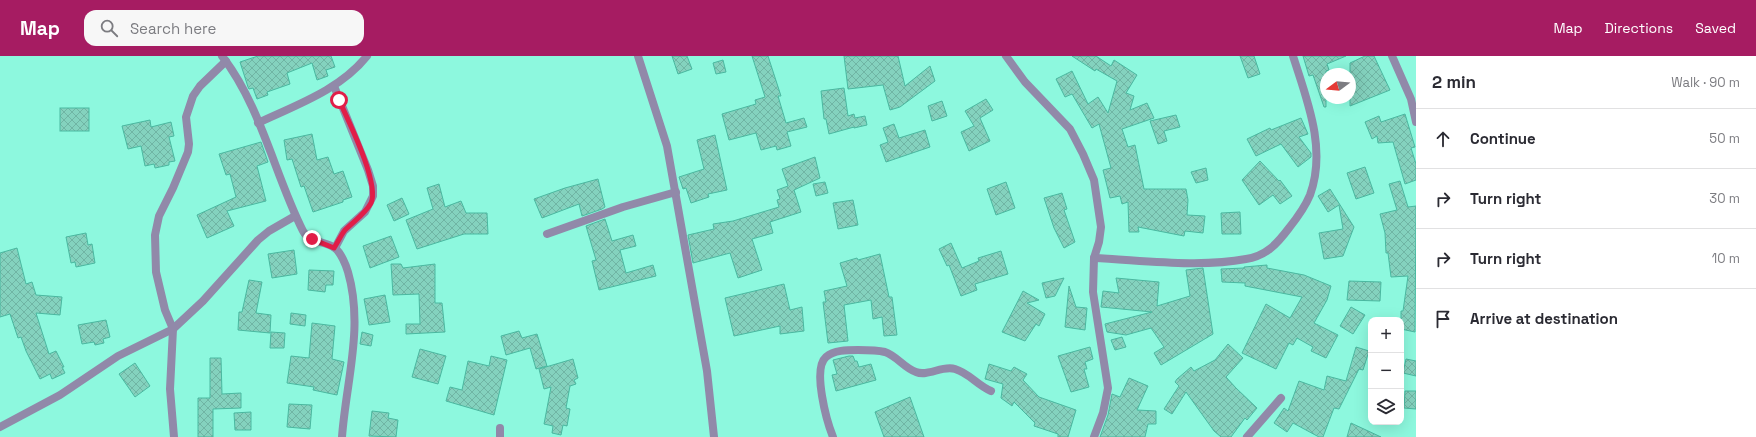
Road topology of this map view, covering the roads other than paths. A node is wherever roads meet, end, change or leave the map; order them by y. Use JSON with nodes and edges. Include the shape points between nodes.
{"nodes":[{"id":1,"x":367,"y":56,"type":"edge"},
{"id":2,"x":638,"y":56,"type":"edge"},
{"id":3,"x":1006,"y":56,"type":"edge"},
{"id":4,"x":1293,"y":56,"type":"edge"},
{"id":5,"x":1392,"y":56,"type":"edge"},
{"id":6,"x":224,"y":58,"type":"edge"},
{"id":7,"x":334,"y":86,"type":"junction"},
{"id":8,"x":1413,"y":100,"type":"edge"},
{"id":9,"x":1416,"y":122,"type":"edge"},
{"id":10,"x":258,"y":123,"type":"junction"},
{"id":11,"x":676,"y":192,"type":"junction"},
{"id":12,"x":295,"y":216,"type":"junction"},
{"id":13,"x":547,"y":234,"type":"dead end"},
{"id":14,"x":334,"y":248,"type":"junction"},
{"id":15,"x":1094,"y":258,"type":"junction"},
{"id":16,"x":173,"y":329,"type":"junction"},
{"id":17,"x":991,"y":391,"type":"dead end"},
{"id":18,"x":1281,"y":398,"type":"dead end"},
{"id":19,"x":0,"y":427,"type":"edge"},
{"id":20,"x":500,"y":428,"type":"dead end"},
{"id":21,"x":174,"y":437,"type":"edge"},
{"id":22,"x":342,"y":437,"type":"edge"},
{"id":23,"x":500,"y":437,"type":"edge"},
{"id":24,"x":714,"y":437,"type":"edge"},
{"id":25,"x":833,"y":437,"type":"edge"},
{"id":26,"x":1094,"y":437,"type":"edge"},
{"id":27,"x":1247,"y":437,"type":"edge"}],
"edges":[{"from":1,"to":7,"type":"street","via":[[348,77]]},
{"from":2,"to":11,"type":"street","via":[[667,146]]},
{"from":3,"to":15,"type":"street","via":[[1025,82],[1070,130],[1083,154],[1094,180],[1099,206],[1101,227]]},
{"from":4,"to":15,"type":"street","via":[[1308,103],[1317,160],[1310,196],[1278,244],[1256,257],[1221,262]]},
{"from":5,"to":8,"type":"street"},
{"from":6,"to":10,"type":"street","via":[[239,82]]},
{"from":6,"to":16,"type":"street","via":[[193,96],[186,117],[188,152],[157,222],[154,247],[156,272],[165,310]]},
{"from":7,"to":10,"type":"street"},
{"from":7,"to":14,"type":"street","via":[[368,170],[373,196],[365,212],[344,231]]},
{"from":8,"to":9,"type":"street"},
{"from":10,"to":12,"type":"street"},
{"from":11,"to":13,"type":"street","via":[[616,209]]},
{"from":11,"to":24,"type":"street","via":[[707,371]]},
{"from":12,"to":14,"type":"street","via":[[305,234]]},
{"from":12,"to":16,"type":"street","via":[[258,240],[203,302]]},
{"from":14,"to":22,"type":"street","via":[[348,272],[355,320],[352,369],[344,407]]},
{"from":15,"to":26,"type":"street","via":[[1095,313],[1108,388],[1103,413]]},
{"from":16,"to":19,"type":"street","via":[[118,356],[60,395]]},
{"from":16,"to":21,"type":"street","via":[[170,389]]},
{"from":17,"to":25,"type":"street","via":[[954,369],[944,368],[918,373],[886,352],[844,350],[825,358],[821,365],[822,396]]},
{"from":18,"to":27,"type":"street"},
{"from":20,"to":23,"type":"street"}]}
